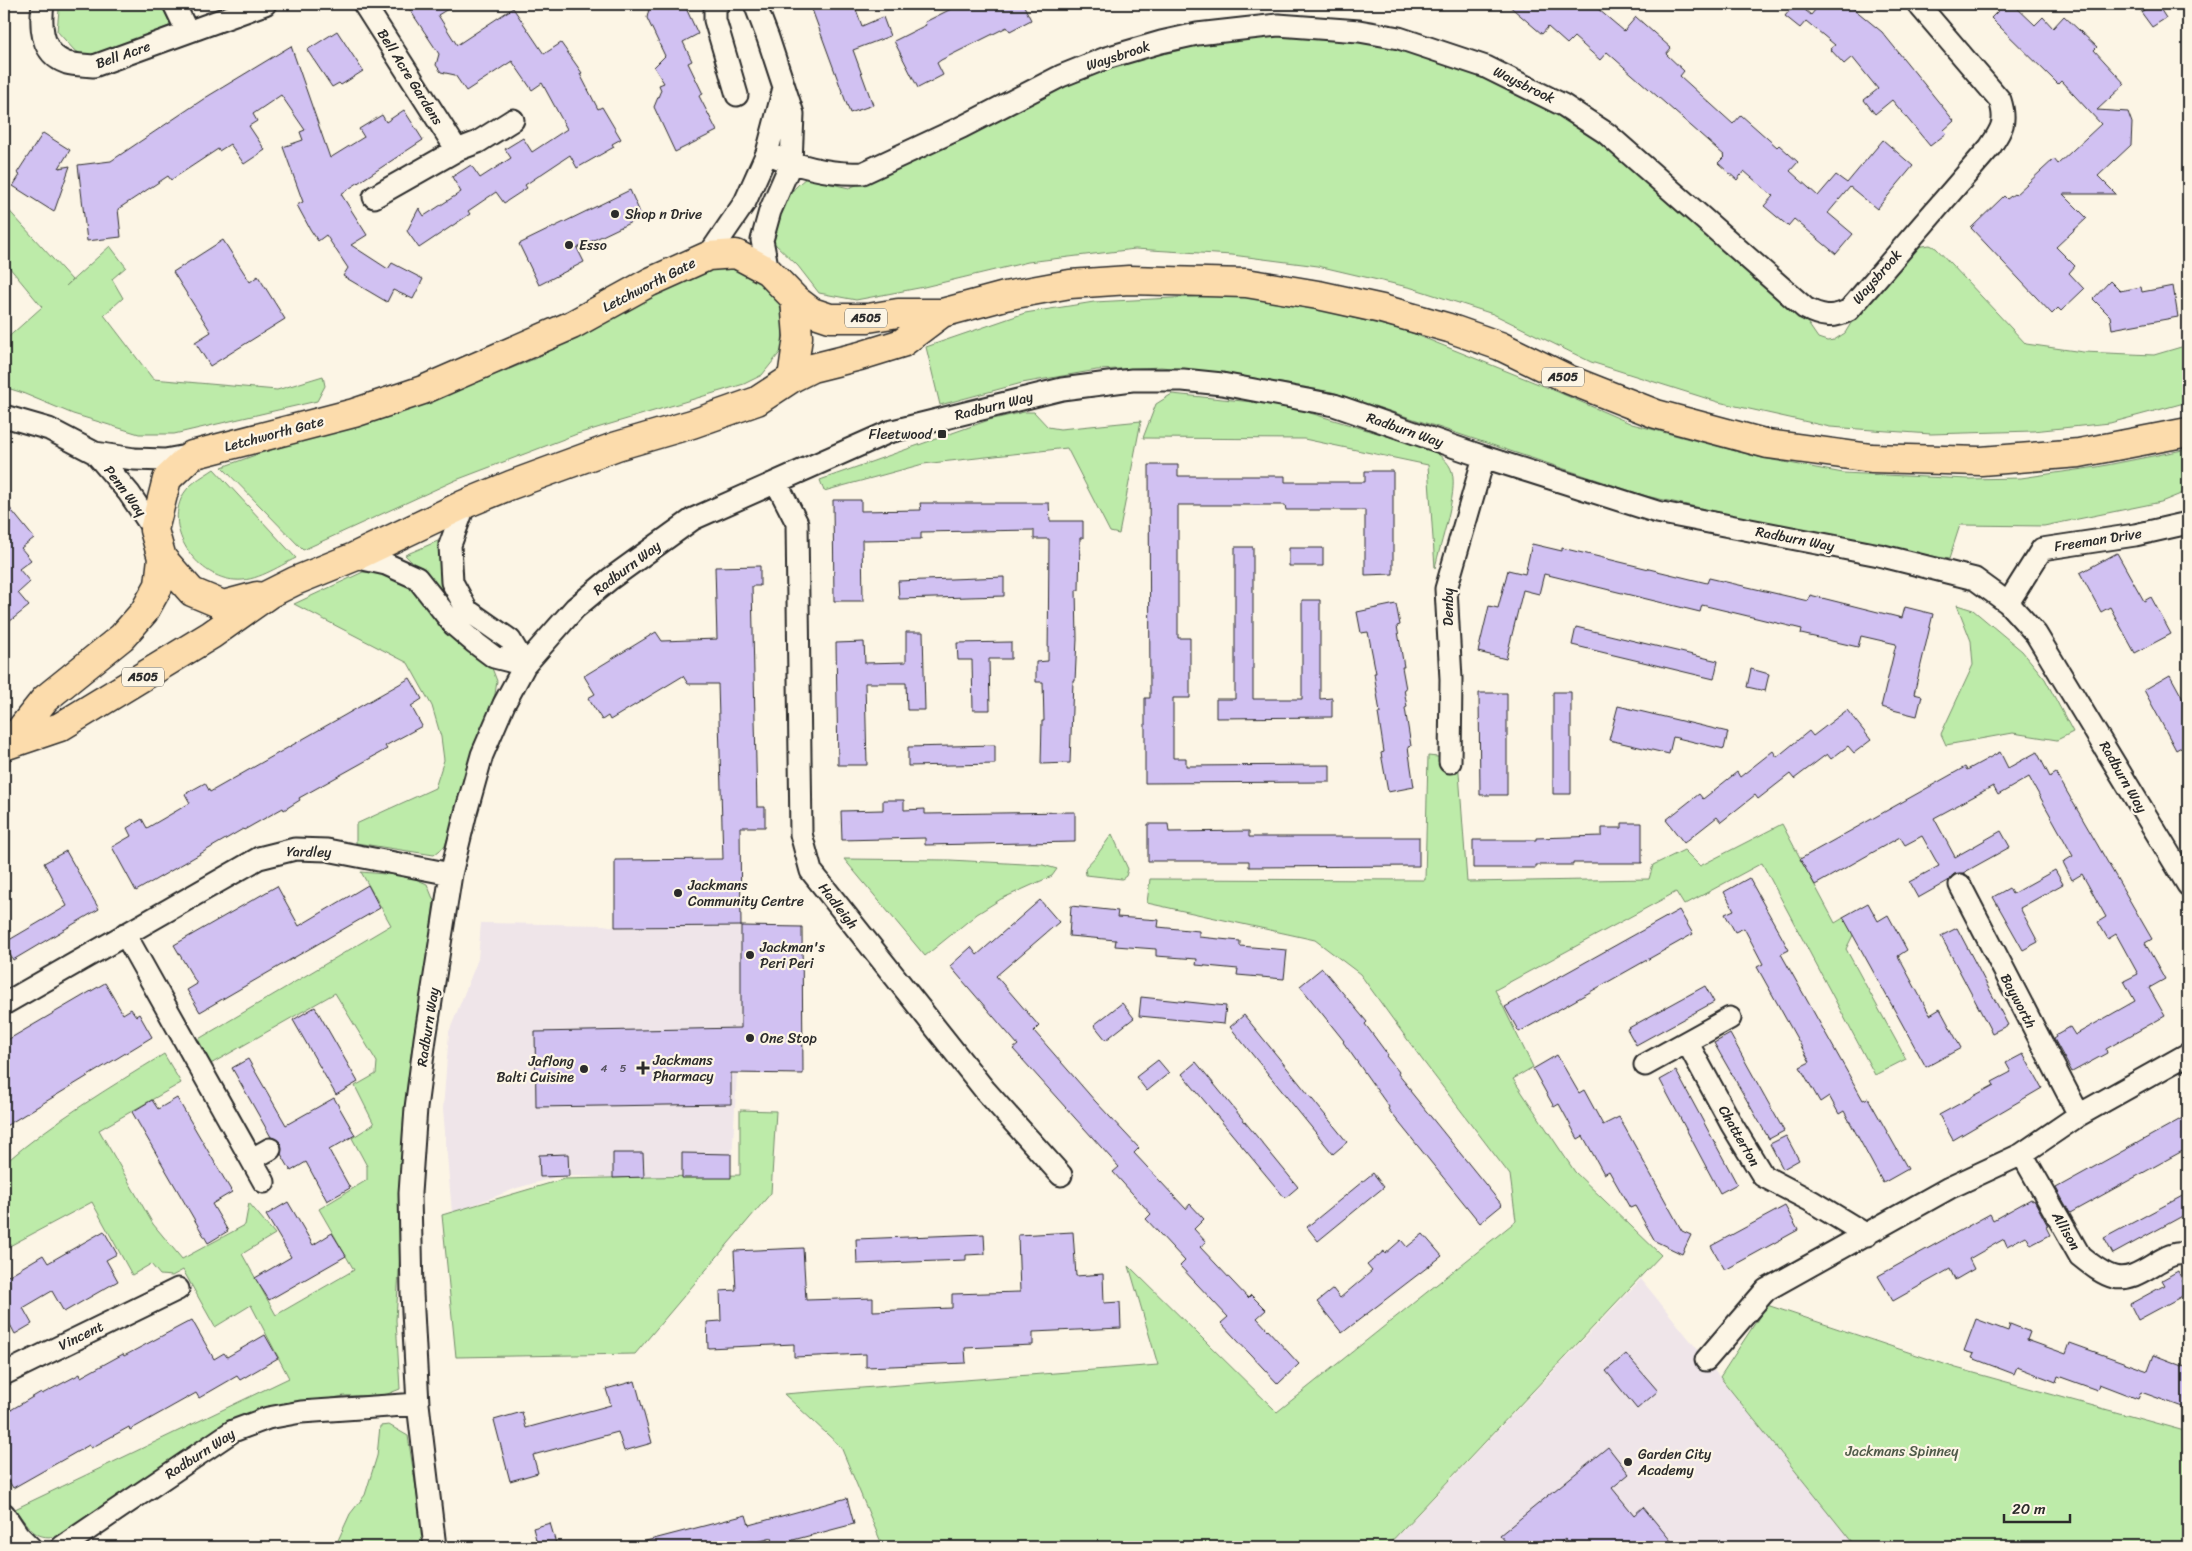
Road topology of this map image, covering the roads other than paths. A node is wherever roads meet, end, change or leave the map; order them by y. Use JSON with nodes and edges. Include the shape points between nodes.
{"nodes":[{"id":1,"x":42,"y":4,"type":"edge"},
{"id":2,"x":174,"y":4,"type":"edge"},
{"id":3,"x":265,"y":4,"type":"edge"},
{"id":4,"x":364,"y":4,"type":"edge"},
{"id":5,"x":718,"y":4,"type":"edge"},
{"id":6,"x":755,"y":4,"type":"edge"},
{"id":7,"x":1918,"y":4,"type":"edge"},
{"id":8,"x":187,"y":31,"type":"junction"},
{"id":9,"x":784,"y":88,"type":"junction"},
{"id":10,"x":737,"y":95,"type":"dead end"},
{"id":11,"x":513,"y":120,"type":"dead end"},
{"id":12,"x":457,"y":150,"type":"junction"},
{"id":13,"x":767,"y":153,"type":"junction"},
{"id":14,"x":791,"y":163,"type":"junction"},
{"id":15,"x":374,"y":197,"type":"dead end"},
{"id":16,"x":708,"y":256,"type":"junction"},
{"id":17,"x":768,"y":271,"type":"junction"},
{"id":18,"x":795,"y":299,"type":"junction"},
{"id":19,"x":942,"y":313,"type":"junction"},
{"id":20,"x":792,"y":378,"type":"junction"},
{"id":21,"x":4,"y":416,"type":"edge"},
{"id":22,"x":2188,"y":432,"type":"edge"},
{"id":23,"x":95,"y":452,"type":"junction"},
{"id":24,"x":192,"y":455,"type":"junction"},
{"id":25,"x":1484,"y":457,"type":"junction"},
{"id":26,"x":776,"y":482,"type":"junction"},
{"id":27,"x":465,"y":504,"type":"junction"},
{"id":28,"x":2188,"y":522,"type":"edge"},
{"id":29,"x":154,"y":530,"type":"junction"},
{"id":30,"x":354,"y":557,"type":"junction"},
{"id":31,"x":162,"y":558,"type":"junction"},
{"id":32,"x":269,"y":594,"type":"junction"},
{"id":33,"x":2008,"y":603,"type":"junction"},
{"id":34,"x":525,"y":665,"type":"junction"},
{"id":35,"x":6,"y":746,"type":"edge"},
{"id":36,"x":1450,"y":762,"type":"dead end"},
{"id":37,"x":451,"y":874,"type":"junction"},
{"id":38,"x":2188,"y":885,"type":"edge"},
{"id":39,"x":1960,"y":886,"type":"dead end"},
{"id":40,"x":125,"y":934,"type":"junction"},
{"id":41,"x":4,"y":1004,"type":"edge"},
{"id":42,"x":1730,"y":1018,"type":"dead end"},
{"id":43,"x":1687,"y":1042,"type":"junction"},
{"id":44,"x":2188,"y":1054,"type":"edge"},
{"id":45,"x":1645,"y":1065,"type":"dead end"},
{"id":46,"x":2079,"y":1115,"type":"junction"},
{"id":47,"x":2022,"y":1154,"type":"junction"},
{"id":48,"x":1061,"y":1175,"type":"dead end"},
{"id":49,"x":264,"y":1182,"type":"dead end"},
{"id":50,"x":1867,"y":1235,"type":"junction"},
{"id":51,"x":2188,"y":1255,"type":"edge"},
{"id":52,"x":162,"y":1290,"type":"dead end"},
{"id":53,"x":1706,"y":1360,"type":"dead end"},
{"id":54,"x":4,"y":1374,"type":"edge"},
{"id":55,"x":418,"y":1404,"type":"junction"},
{"id":56,"x":4,"y":1514,"type":"edge"},
{"id":57,"x":30,"y":1547,"type":"edge"},
{"id":58,"x":62,"y":1547,"type":"edge"},
{"id":59,"x":434,"y":1547,"type":"edge"}],
"edges":[{"from":1,"to":8,"type":"street","name":"Bell Acre","via":[[43,37],[52,53],[68,63],[94,66]]},
{"from":2,"to":8,"type":"street"},
{"from":3,"to":8,"type":"street","name":"Bell Acre"},
{"from":4,"to":12,"type":"street","name":"Bell Acre Gardens"},
{"from":5,"to":10,"type":"street","via":[[715,20]]},
{"from":6,"to":9,"type":"street"},
{"from":7,"to":14,"type":"street","name":"Waysbrook","via":[[2000,100],[2004,120],[1990,147],[1841,315],[1822,316],[1805,308],[1606,133],[1563,105],[1486,66],[1399,38],[1359,31],[1278,25],[1197,34],[1106,58],[1061,76],[863,174],[846,174]]},
{"from":9,"to":13,"type":"street"},
{"from":9,"to":14,"type":"street","via":[[793,114]]},
{"from":11,"to":12,"type":"street","via":[[478,142]]},
{"from":12,"to":15,"type":"street"},
{"from":13,"to":14,"type":"street","name":"Waysbrook"},
{"from":13,"to":16,"type":"street","via":[[745,202]]},
{"from":14,"to":17,"type":"street","via":[[770,211],[762,240]]},
{"from":16,"to":17,"type":"main road","name":"Letchworth Gate","via":[[736,254]]},
{"from":16,"to":24,"type":"main road","name":"Letchworth Gate","via":[[650,282],[572,325],[423,390]]},
{"from":17,"to":18,"type":"main road","name":"Letchworth Gate"},
{"from":18,"to":19,"type":"main road","number":"A505","via":[[812,312],[830,318]]},
{"from":18,"to":20,"type":"main road","via":[[798,337]]},
{"from":19,"to":20,"type":"main road","number":"A505","via":[[902,343],[812,368]]},
{"from":19,"to":22,"type":"main road","number":"A505","via":[[1005,296],[1070,284],[1129,280],[1246,283],[1382,309],[1449,328],[1500,346],[1570,380],[1656,414],[1768,444],[1871,458],[1981,461],[2079,453]]},
{"from":20,"to":27,"type":"main road","via":[[756,401],[617,446]]},
{"from":21,"to":23,"type":"street","name":"Penn Way","via":[[49,429]]},
{"from":23,"to":24,"type":"street","name":"Penn Way","via":[[134,459],[165,460]]},
{"from":23,"to":29,"type":"street","name":"Penn Way"},
{"from":24,"to":29,"type":"main road","name":"Letchworth Gate","via":[[167,479]]},
{"from":25,"to":26,"type":"street","name":"Radburn Way","via":[[1334,405],[1222,384],[1132,380],[1062,388],[889,432]]},
{"from":25,"to":33,"type":"street","name":"Radburn Way","via":[[1656,512],[1878,555],[1975,579]]},
{"from":25,"to":36,"type":"street","name":"Denby","via":[[1446,589],[1451,679]]},
{"from":26,"to":34,"type":"street","name":"Radburn Way","via":[[693,519],[610,579],[575,608]]},
{"from":26,"to":48,"type":"street","name":"Hadleigh","via":[[797,523],[801,834],[811,871],[984,1089]]},
{"from":27,"to":30,"type":"main road"},
{"from":27,"to":34,"type":"street","via":[[450,545],[452,582],[467,610],[510,640]]},
{"from":28,"to":33,"type":"street","name":"Freeman Drive","via":[[2135,535],[2042,549]]},
{"from":29,"to":31,"type":"main road"},
{"from":30,"to":32,"type":"main road"},
{"from":30,"to":34,"type":"street","via":[[386,564],[417,578],[454,625],[474,642],[494,657]]},
{"from":31,"to":32,"type":"main road","via":[[192,592],[223,605]]},
{"from":31,"to":35,"type":"main road","number":"A505","via":[[159,585],[144,612],[122,637],[45,699]]},
{"from":32,"to":35,"type":"main road","number":"A505","via":[[211,635],[60,727]]},
{"from":33,"to":38,"type":"street","name":"Radburn Way","via":[[2052,657]]},
{"from":34,"to":37,"type":"street","name":"Radburn Way","via":[[482,755]]},
{"from":37,"to":40,"type":"street","name":"Yardley","via":[[327,850],[278,852],[259,858]]},
{"from":37,"to":55,"type":"street","name":"Radburn Way","via":[[416,1108],[410,1193]]},
{"from":39,"to":46,"type":"street","name":"Bayworth"},
{"from":40,"to":41,"type":"street","name":"Yardley"},
{"from":40,"to":49,"type":"street","via":[[261,1154]]},
{"from":42,"to":43,"type":"street"},
{"from":43,"to":45,"type":"street"},
{"from":43,"to":50,"type":"street","name":"Chatterton","via":[[1763,1176]]},
{"from":44,"to":46,"type":"street"},
{"from":46,"to":47,"type":"street"},
{"from":47,"to":50,"type":"street","via":[[1949,1188]]},
{"from":47,"to":51,"type":"street","name":"Allison","via":[[2080,1256],[2092,1266],[2114,1277],[2125,1278],[2170,1256]]},
{"from":50,"to":53,"type":"street","via":[[1766,1290]]},
{"from":52,"to":54,"type":"street","name":"Vincent"},
{"from":55,"to":58,"type":"street","name":"Radburn Way","via":[[301,1412],[268,1418],[232,1431]]},
{"from":55,"to":59,"type":"street","name":"Radburn Way"},
{"from":56,"to":57,"type":"street"}]}
